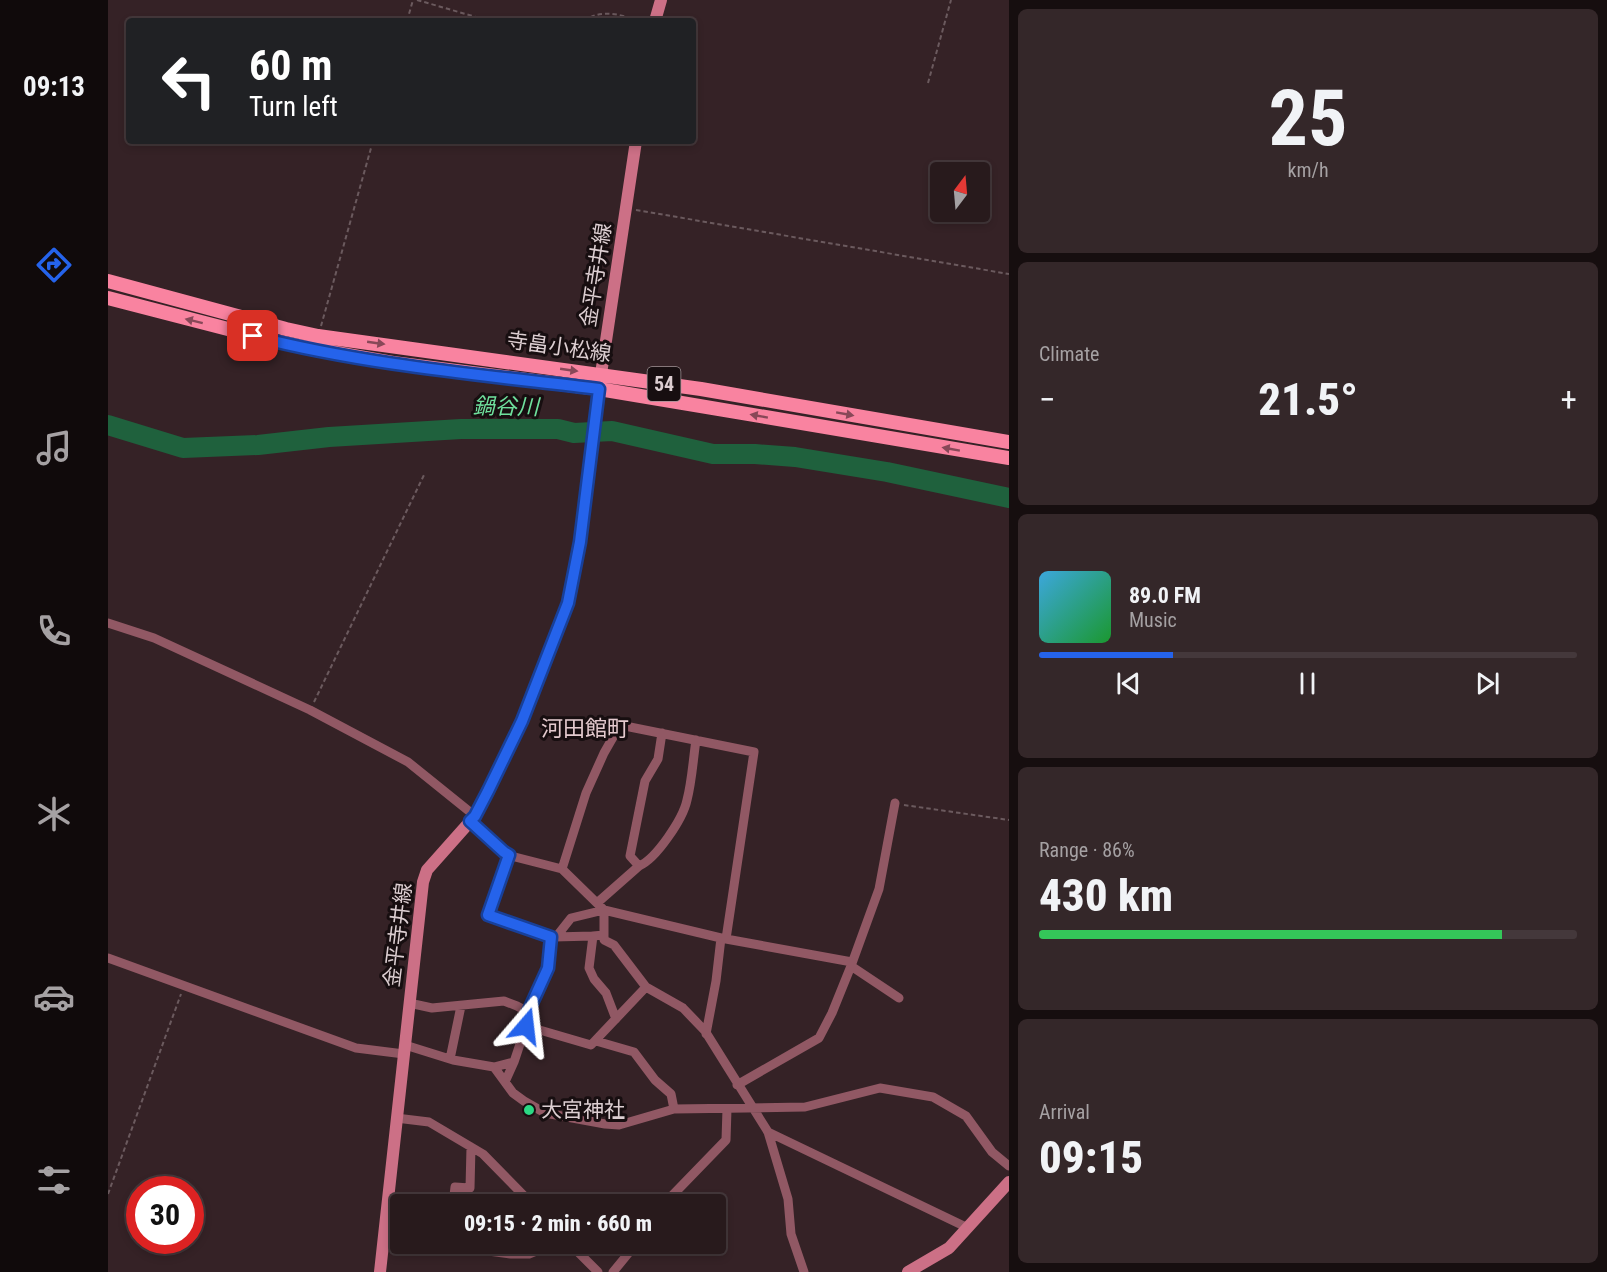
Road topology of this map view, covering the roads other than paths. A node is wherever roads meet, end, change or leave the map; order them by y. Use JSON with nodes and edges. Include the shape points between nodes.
{"nodes":[{"id":1,"x":661,"y":0,"type":"edge"},
{"id":2,"x":656,"y":18,"type":"edge"},
{"id":3,"x":636,"y":144,"type":"edge"},
{"id":4,"x":108,"y":281,"type":"edge"},
{"id":5,"x":108,"y":298,"type":"edge"},
{"id":6,"x":601,"y":374,"type":"junction"},
{"id":7,"x":599,"y":389,"type":"junction"},
{"id":8,"x":1008,"y":442,"type":"edge"},
{"id":9,"x":1008,"y":458,"type":"edge"},
{"id":10,"x":108,"y":623,"type":"edge"},
{"id":11,"x":662,"y":733,"type":"junction"},
{"id":12,"x":696,"y":740,"type":"junction"},
{"id":13,"x":895,"y":803,"type":"road end"},
{"id":14,"x":472,"y":818,"type":"junction"},
{"id":15,"x":509,"y":855,"type":"junction"},
{"id":16,"x":639,"y":866,"type":"junction"},
{"id":17,"x":562,"y":869,"type":"junction"},
{"id":18,"x":601,"y":906,"type":"junction"},
{"id":19,"x":604,"y":935,"type":"junction"},
{"id":20,"x":593,"y":936,"type":"junction"},
{"id":21,"x":554,"y":937,"type":"junction"},
{"id":22,"x":724,"y":938,"type":"junction"},
{"id":23,"x":108,"y":958,"type":"edge"},
{"id":24,"x":852,"y":964,"type":"junction"},
{"id":25,"x":646,"y":987,"type":"junction"},
{"id":26,"x":899,"y":998,"type":"dead end"},
{"id":27,"x":409,"y":1003,"type":"junction"},
{"id":28,"x":461,"y":1006,"type":"junction"},
{"id":29,"x":528,"y":1012,"type":"junction"},
{"id":30,"x":616,"y":1019,"type":"junction"},
{"id":31,"x":526,"y":1026,"type":"junction"},
{"id":32,"x":706,"y":1034,"type":"junction"},
{"id":33,"x":596,"y":1041,"type":"junction"},
{"id":34,"x":404,"y":1049,"type":"junction"},
{"id":35,"x":450,"y":1059,"type":"junction"},
{"id":36,"x":514,"y":1062,"type":"junction"},
{"id":37,"x":494,"y":1067,"type":"junction"},
{"id":38,"x":505,"y":1082,"type":"junction"},
{"id":39,"x":737,"y":1085,"type":"junction"},
{"id":40,"x":752,"y":1108,"type":"junction"},
{"id":41,"x":674,"y":1109,"type":"junction"},
{"id":42,"x":727,"y":1109,"type":"junction"},
{"id":43,"x":396,"y":1118,"type":"junction"},
{"id":44,"x":768,"y":1132,"type":"junction"},
{"id":45,"x":471,"y":1147,"type":"junction"},
{"id":46,"x":1008,"y":1166,"type":"edge"},
{"id":47,"x":1008,"y":1182,"type":"edge"},
{"id":48,"x":454,"y":1194,"type":"edge"},
{"id":49,"x":522,"y":1194,"type":"edge"},
{"id":50,"x":674,"y":1194,"type":"edge"},
{"id":51,"x":966,"y":1227,"type":"junction"},
{"id":52,"x":384,"y":1238,"type":"junction"},
{"id":53,"x":390,"y":1238,"type":"edge"},
{"id":54,"x":580,"y":1254,"type":"edge"},
{"id":55,"x":628,"y":1254,"type":"edge"},
{"id":56,"x":380,"y":1272,"type":"edge"},
{"id":57,"x":598,"y":1272,"type":"edge"},
{"id":58,"x":613,"y":1272,"type":"edge"},
{"id":59,"x":804,"y":1272,"type":"edge"},
{"id":60,"x":908,"y":1272,"type":"edge"}],
"edges":[{"from":1,"to":2,"type":"main road"},
{"from":3,"to":6,"type":"main road","name":"金平寺井線"},
{"from":4,"to":6,"type":"main road","name":"寺畠小松線","number":"54","one_way":true,"via":[[318,336]]},
{"from":7,"to":5,"type":"main road","name":"寺畠小松線","number":"54","one_way":true,"via":[[313,350]]},
{"from":6,"to":7,"type":"main road","name":"金平寺井線"},
{"from":6,"to":8,"type":"main road","name":"寺畠小松線","number":"54","one_way":true},
{"from":9,"to":7,"type":"main road","name":"寺畠小松線","number":"54","one_way":true},
{"from":7,"to":14,"type":"main road","name":"金平寺井線","via":[[580,542],[568,603],[522,721]]},
{"from":10,"to":14,"type":"street","via":[[154,638],[310,710],[408,762]]},
{"from":11,"to":12,"type":"street"},
{"from":11,"to":16,"type":"street","via":[[658,759],[645,781],[630,856]]},
{"from":11,"to":17,"type":"street","via":[[620,725],[586,793]]},
{"from":12,"to":16,"type":"street","via":[[687,802],[671,833],[647,863]]},
{"from":12,"to":22,"type":"street","via":[[754,752]]},
{"from":13,"to":24,"type":"street","via":[[879,889]]},
{"from":14,"to":15,"type":"street"},
{"from":14,"to":27,"type":"main road","name":"金平寺井線","via":[[427,870]]},
{"from":15,"to":17,"type":"street"},
{"from":15,"to":21,"type":"street","via":[[488,915]]},
{"from":16,"to":18,"type":"street"},
{"from":17,"to":18,"type":"street"},
{"from":18,"to":19,"type":"street"},
{"from":18,"to":21,"type":"street","via":[[571,918]]},
{"from":18,"to":22,"type":"street"},
{"from":19,"to":20,"type":"street"},
{"from":19,"to":25,"type":"street","via":[[604,940],[614,945]]},
{"from":20,"to":21,"type":"street"},
{"from":20,"to":30,"type":"street","via":[[590,968]]},
{"from":21,"to":29,"type":"street","via":[[548,968]]},
{"from":22,"to":24,"type":"street"},
{"from":22,"to":32,"type":"street"},
{"from":23,"to":34,"type":"street","via":[[356,1048]]},
{"from":24,"to":26,"type":"street"},
{"from":24,"to":39,"type":"street","via":[[819,1038]]},
{"from":25,"to":30,"type":"street"},
{"from":25,"to":32,"type":"street","via":[[683,1008]]},
{"from":27,"to":28,"type":"street","via":[[432,1008]]},
{"from":27,"to":34,"type":"main road","name":"金平寺井線"},
{"from":28,"to":29,"type":"street","via":[[504,1001]]},
{"from":28,"to":35,"type":"street"},
{"from":29,"to":31,"type":"street"},
{"from":30,"to":33,"type":"street"},
{"from":31,"to":33,"type":"street","via":[[591,1046]]},
{"from":31,"to":36,"type":"street"},
{"from":32,"to":39,"type":"street"},
{"from":33,"to":41,"type":"street","via":[[634,1052],[671,1094]]},
{"from":34,"to":35,"type":"street"},
{"from":34,"to":43,"type":"main road","name":"金平寺井線"},
{"from":35,"to":37,"type":"street"},
{"from":36,"to":37,"type":"street"},
{"from":36,"to":38,"type":"street"},
{"from":37,"to":38,"type":"street"},
{"from":38,"to":41,"type":"street","via":[[513,1093],[545,1113],[605,1124],[619,1125]]},
{"from":39,"to":40,"type":"street"},
{"from":40,"to":42,"type":"street"},
{"from":40,"to":44,"type":"street"},
{"from":40,"to":46,"type":"street","via":[[805,1107],[880,1088],[933,1097],[966,1116],[992,1152]]},
{"from":41,"to":42,"type":"street"},
{"from":42,"to":50,"type":"street","via":[[726,1140]]},
{"from":43,"to":45,"type":"street","via":[[429,1122]]},
{"from":43,"to":52,"type":"main road","name":"金平寺井線"},
{"from":44,"to":51,"type":"street"},
{"from":44,"to":59,"type":"street","via":[[789,1199],[791,1234]]},
{"from":45,"to":48,"type":"street","via":[[470,1188],[455,1187]]},
{"from":45,"to":49,"type":"street"},
{"from":47,"to":51,"type":"main road"},
{"from":51,"to":60,"type":"main road","via":[[949,1248]]},
{"from":52,"to":53,"type":"street"},
{"from":52,"to":56,"type":"main road","name":"金平寺井線"},
{"from":54,"to":57,"type":"street"},
{"from":55,"to":58,"type":"street"}]}
